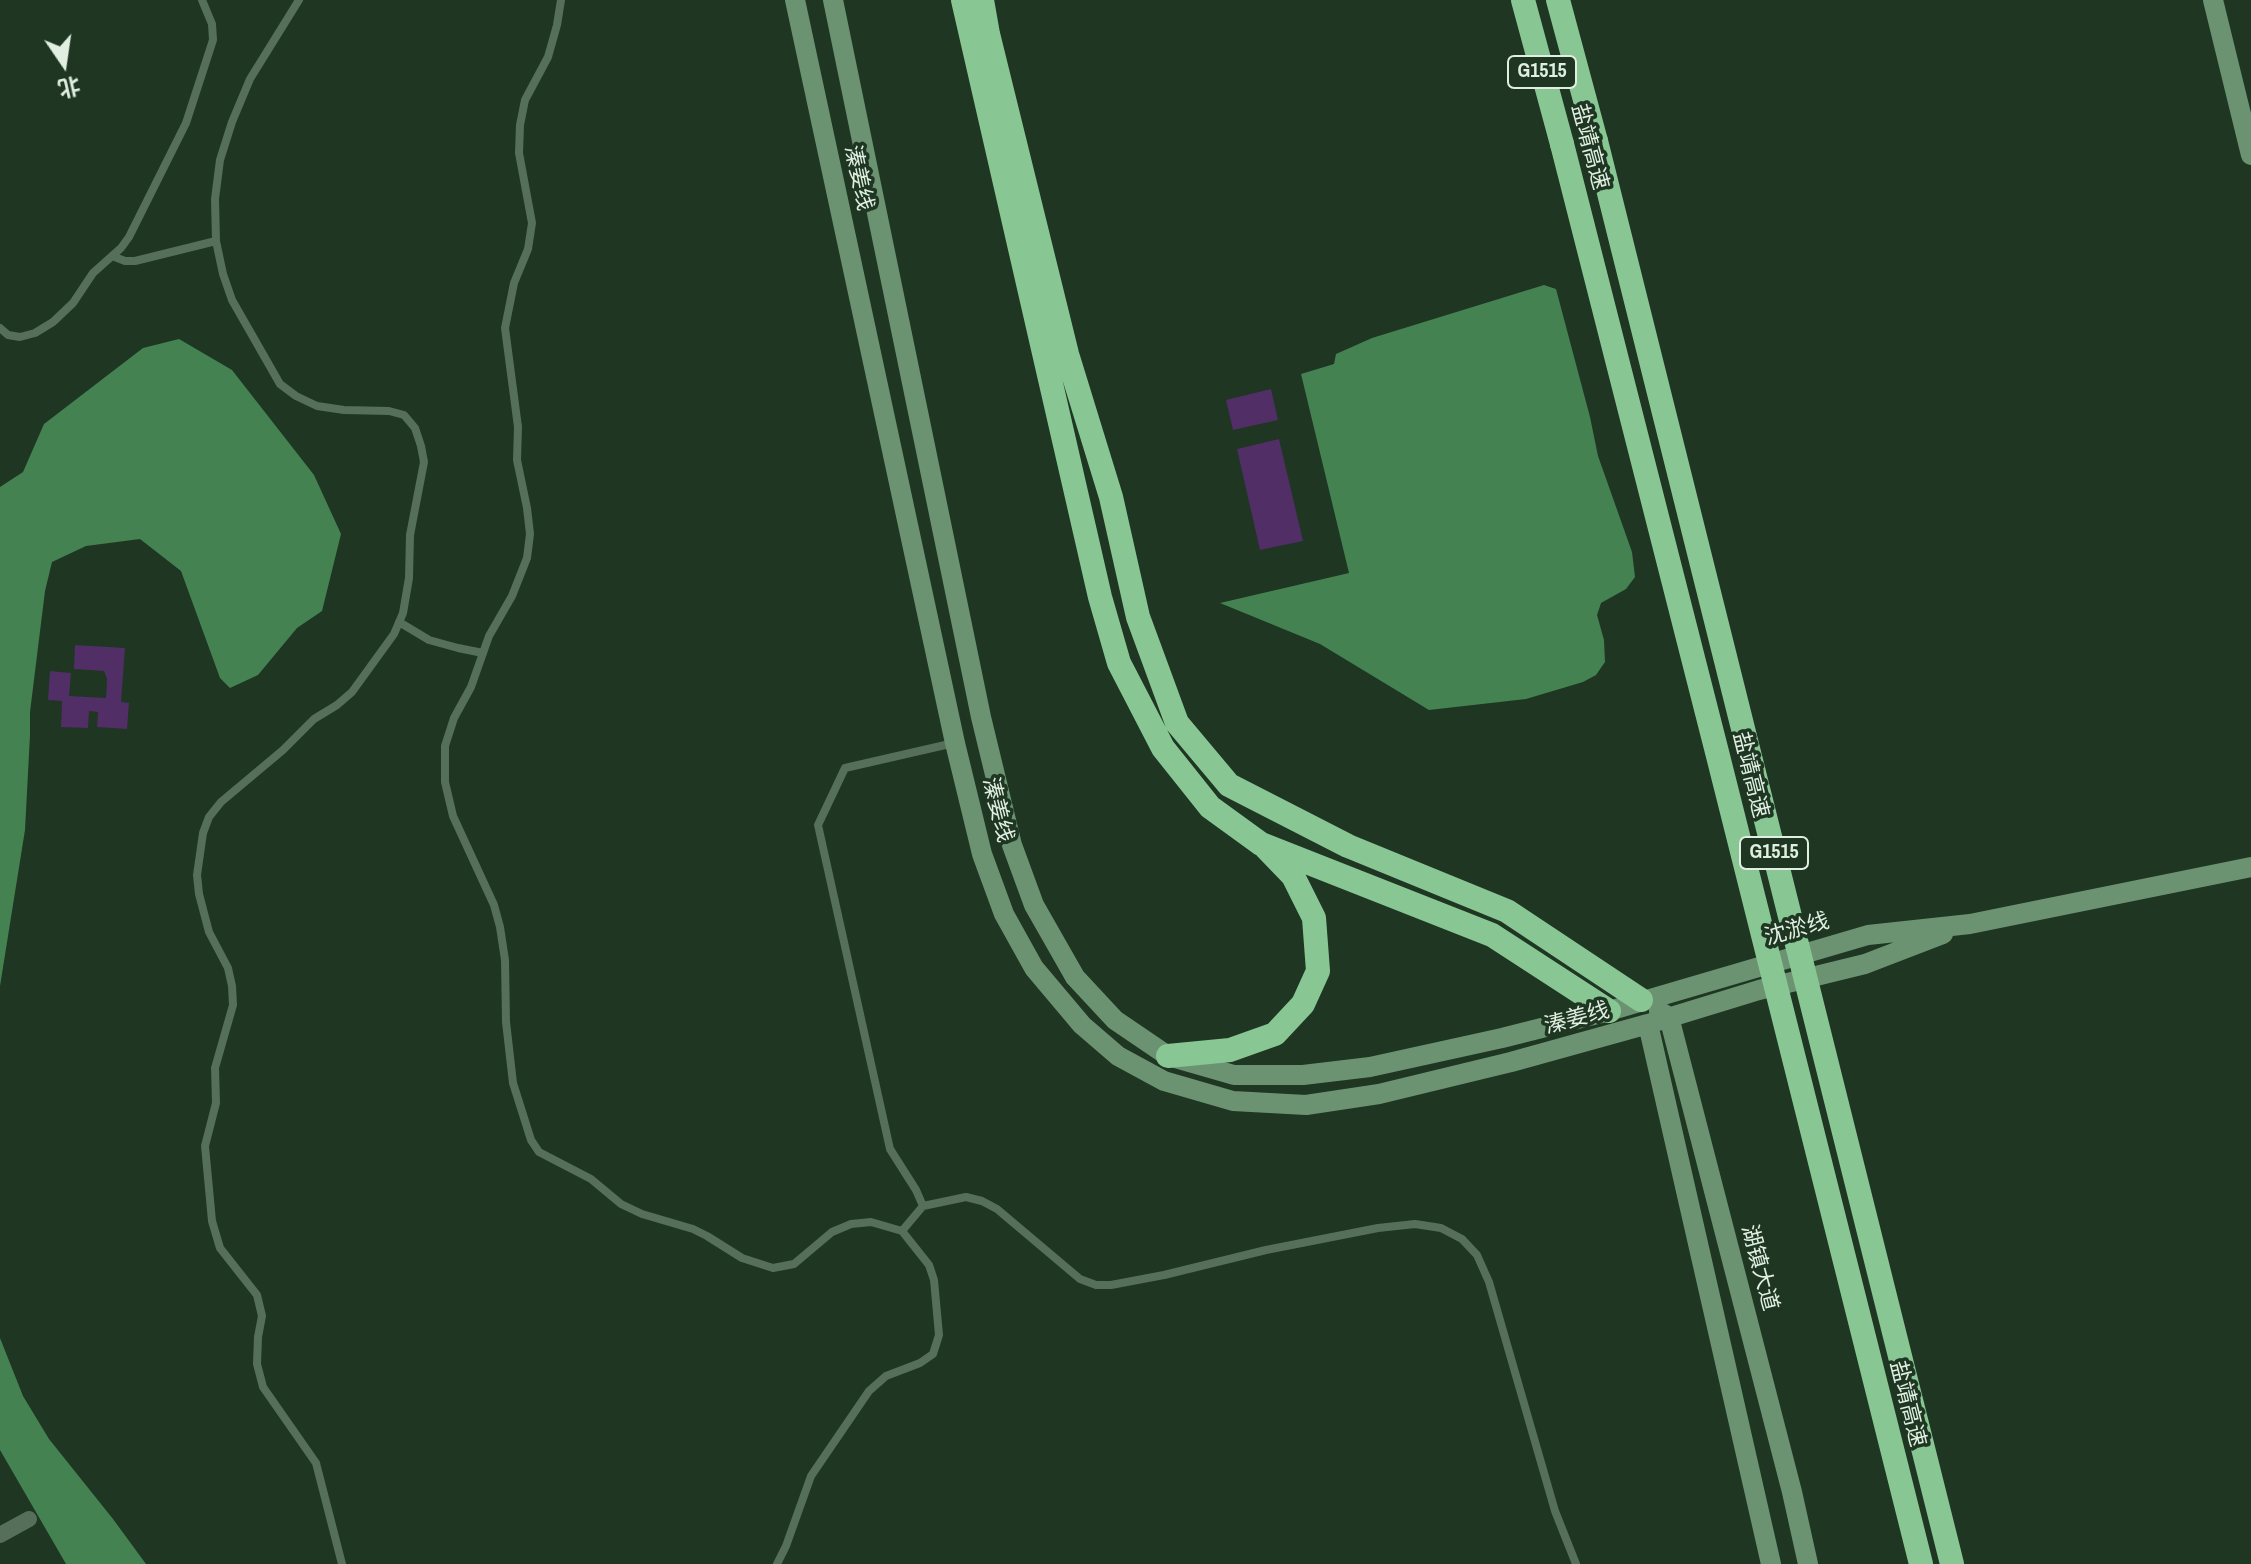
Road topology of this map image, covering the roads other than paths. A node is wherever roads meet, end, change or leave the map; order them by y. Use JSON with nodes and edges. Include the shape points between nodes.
{"nodes":[{"id":1,"x":202,"y":0,"type":"edge"},
{"id":2,"x":299,"y":0,"type":"edge"},
{"id":3,"x":561,"y":0,"type":"edge"},
{"id":4,"x":795,"y":0,"type":"edge"},
{"id":5,"x":833,"y":0,"type":"edge"},
{"id":6,"x":963,"y":0,"type":"edge"},
{"id":7,"x":982,"y":0,"type":"edge"},
{"id":8,"x":1558,"y":0,"type":"edge"},
{"id":9,"x":2213,"y":0,"type":"edge"},
{"id":10,"x":1524,"y":8,"type":"edge"},
{"id":11,"x":2251,"y":155,"type":"edge"},
{"id":12,"x":216,"y":241,"type":"junction"},
{"id":13,"x":112,"y":256,"type":"junction"},
{"id":14,"x":0,"y":328,"type":"edge"},
{"id":15,"x":399,"y":622,"type":"junction"},
{"id":16,"x":483,"y":653,"type":"junction"},
{"id":17,"x":955,"y":743,"type":"junction"},
{"id":18,"x":1261,"y":844,"type":"junction"},
{"id":19,"x":2251,"y":867,"type":"edge"},
{"id":20,"x":1970,"y":924,"type":"junction"},
{"id":21,"x":1641,"y":1000,"type":"junction"},
{"id":22,"x":1609,"y":1011,"type":"junction"},
{"id":23,"x":1669,"y":1017,"type":"junction"},
{"id":24,"x":1648,"y":1024,"type":"junction"},
{"id":25,"x":1168,"y":1056,"type":"junction"},
{"id":26,"x":923,"y":1206,"type":"junction"},
{"id":27,"x":902,"y":1231,"type":"junction"},
{"id":28,"x":29,"y":1519,"type":"dead end"},
{"id":29,"x":0,"y":1535,"type":"edge"},
{"id":30,"x":342,"y":1564,"type":"edge"},
{"id":31,"x":777,"y":1564,"type":"edge"},
{"id":32,"x":1576,"y":1564,"type":"edge"},
{"id":33,"x":1771,"y":1564,"type":"edge"},
{"id":34,"x":1808,"y":1564,"type":"edge"},
{"id":35,"x":1921,"y":1564,"type":"edge"},
{"id":36,"x":1952,"y":1564,"type":"edge"}],
"edges":[{"from":1,"to":13,"type":"lane","via":[[213,40],[186,123],[129,237]]},
{"from":2,"to":12,"type":"lane","via":[[250,79],[232,122],[220,160]]},
{"from":3,"to":16,"type":"lane","via":[[548,57],[525,100],[520,125],[519,153],[532,223],[505,328],[530,534],[512,596]]},
{"from":4,"to":17,"type":"main road","name":"溱姜线"},
{"from":5,"to":25,"type":"main road","name":"溱姜线","via":[[1012,845],[1034,905],[1075,977],[1115,1020]]},
{"from":6,"to":18,"type":"highway","via":[[1119,663],[1163,748],[1210,807]]},
{"from":7,"to":21,"type":"highway","via":[[1067,354],[1111,497],[1138,617],[1177,723],[1229,785],[1348,846],[1507,911]]},
{"from":8,"to":36,"type":"highway","name":"盐靖高速","number":"G1515","bridge":true},
{"from":9,"to":11,"type":"main road"},
{"from":10,"to":35,"type":"highway","name":"盐靖高速","number":"G1515","bridge":true},
{"from":12,"to":13,"type":"lane","via":[[135,261]]},
{"from":12,"to":15,"type":"lane","via":[[232,300],[280,384],[317,406],[389,411],[404,415],[415,428],[424,462]]},
{"from":13,"to":14,"type":"lane","via":[[53,322],[20,337]]},
{"from":15,"to":16,"type":"lane","via":[[429,640]]},
{"from":15,"to":30,"type":"lane","via":[[352,692],[314,719],[209,817],[197,875],[209,932],[228,968],[233,1005],[215,1068],[216,1103],[205,1146],[212,1221],[220,1248],[257,1295],[262,1316],[257,1364],[263,1387],[316,1463]]},
{"from":16,"to":27,"type":"lane","via":[[445,746],[445,782],[453,816],[500,927],[513,1083],[539,1152],[591,1179],[621,1204],[693,1229],[742,1258],[773,1268],[794,1264],[831,1233],[851,1224],[871,1222]]},
{"from":17,"to":24,"type":"main road","name":"溱姜线","via":[[982,854],[1004,914],[1034,968],[1082,1025],[1118,1056],[1164,1081],[1233,1101],[1306,1105],[1379,1094]]},
{"from":17,"to":26,"type":"lane","via":[[845,768],[818,825],[890,1149]]},
{"from":18,"to":22,"type":"highway","via":[[1492,935]]},
{"from":18,"to":25,"type":"highway","via":[[1293,876],[1314,918],[1318,971],[1303,1004],[1275,1034],[1230,1050]]},
{"from":19,"to":20,"type":"main road","name":"沈淤线"},
{"from":20,"to":21,"type":"main road","name":"沈淤线","via":[[1868,935]]},
{"from":20,"to":23,"type":"main road","name":"沈淤线","via":[[1865,964]]},
{"from":21,"to":22,"type":"main road","name":"溱姜线"},
{"from":21,"to":23,"type":"main road"},
{"from":22,"to":24,"type":"main road"},
{"from":22,"to":25,"type":"main road","name":"溱姜线","via":[[1370,1067],[1303,1075],[1234,1075]]},
{"from":23,"to":24,"type":"main road","name":"沈淤线"},
{"from":23,"to":34,"type":"main road","name":"湖镇大道"},
{"from":24,"to":33,"type":"main road"},
{"from":26,"to":27,"type":"lane"},
{"from":26,"to":32,"type":"lane","via":[[966,1197],[982,1201],[1080,1279],[1096,1285],[1378,1228],[1415,1224],[1441,1228],[1462,1239],[1477,1255],[1489,1282],[1555,1511]]},
{"from":27,"to":31,"type":"lane","via":[[929,1265],[934,1280],[939,1335],[933,1354],[886,1376],[869,1391],[811,1476]]},
{"from":28,"to":29,"type":"street"}]}
